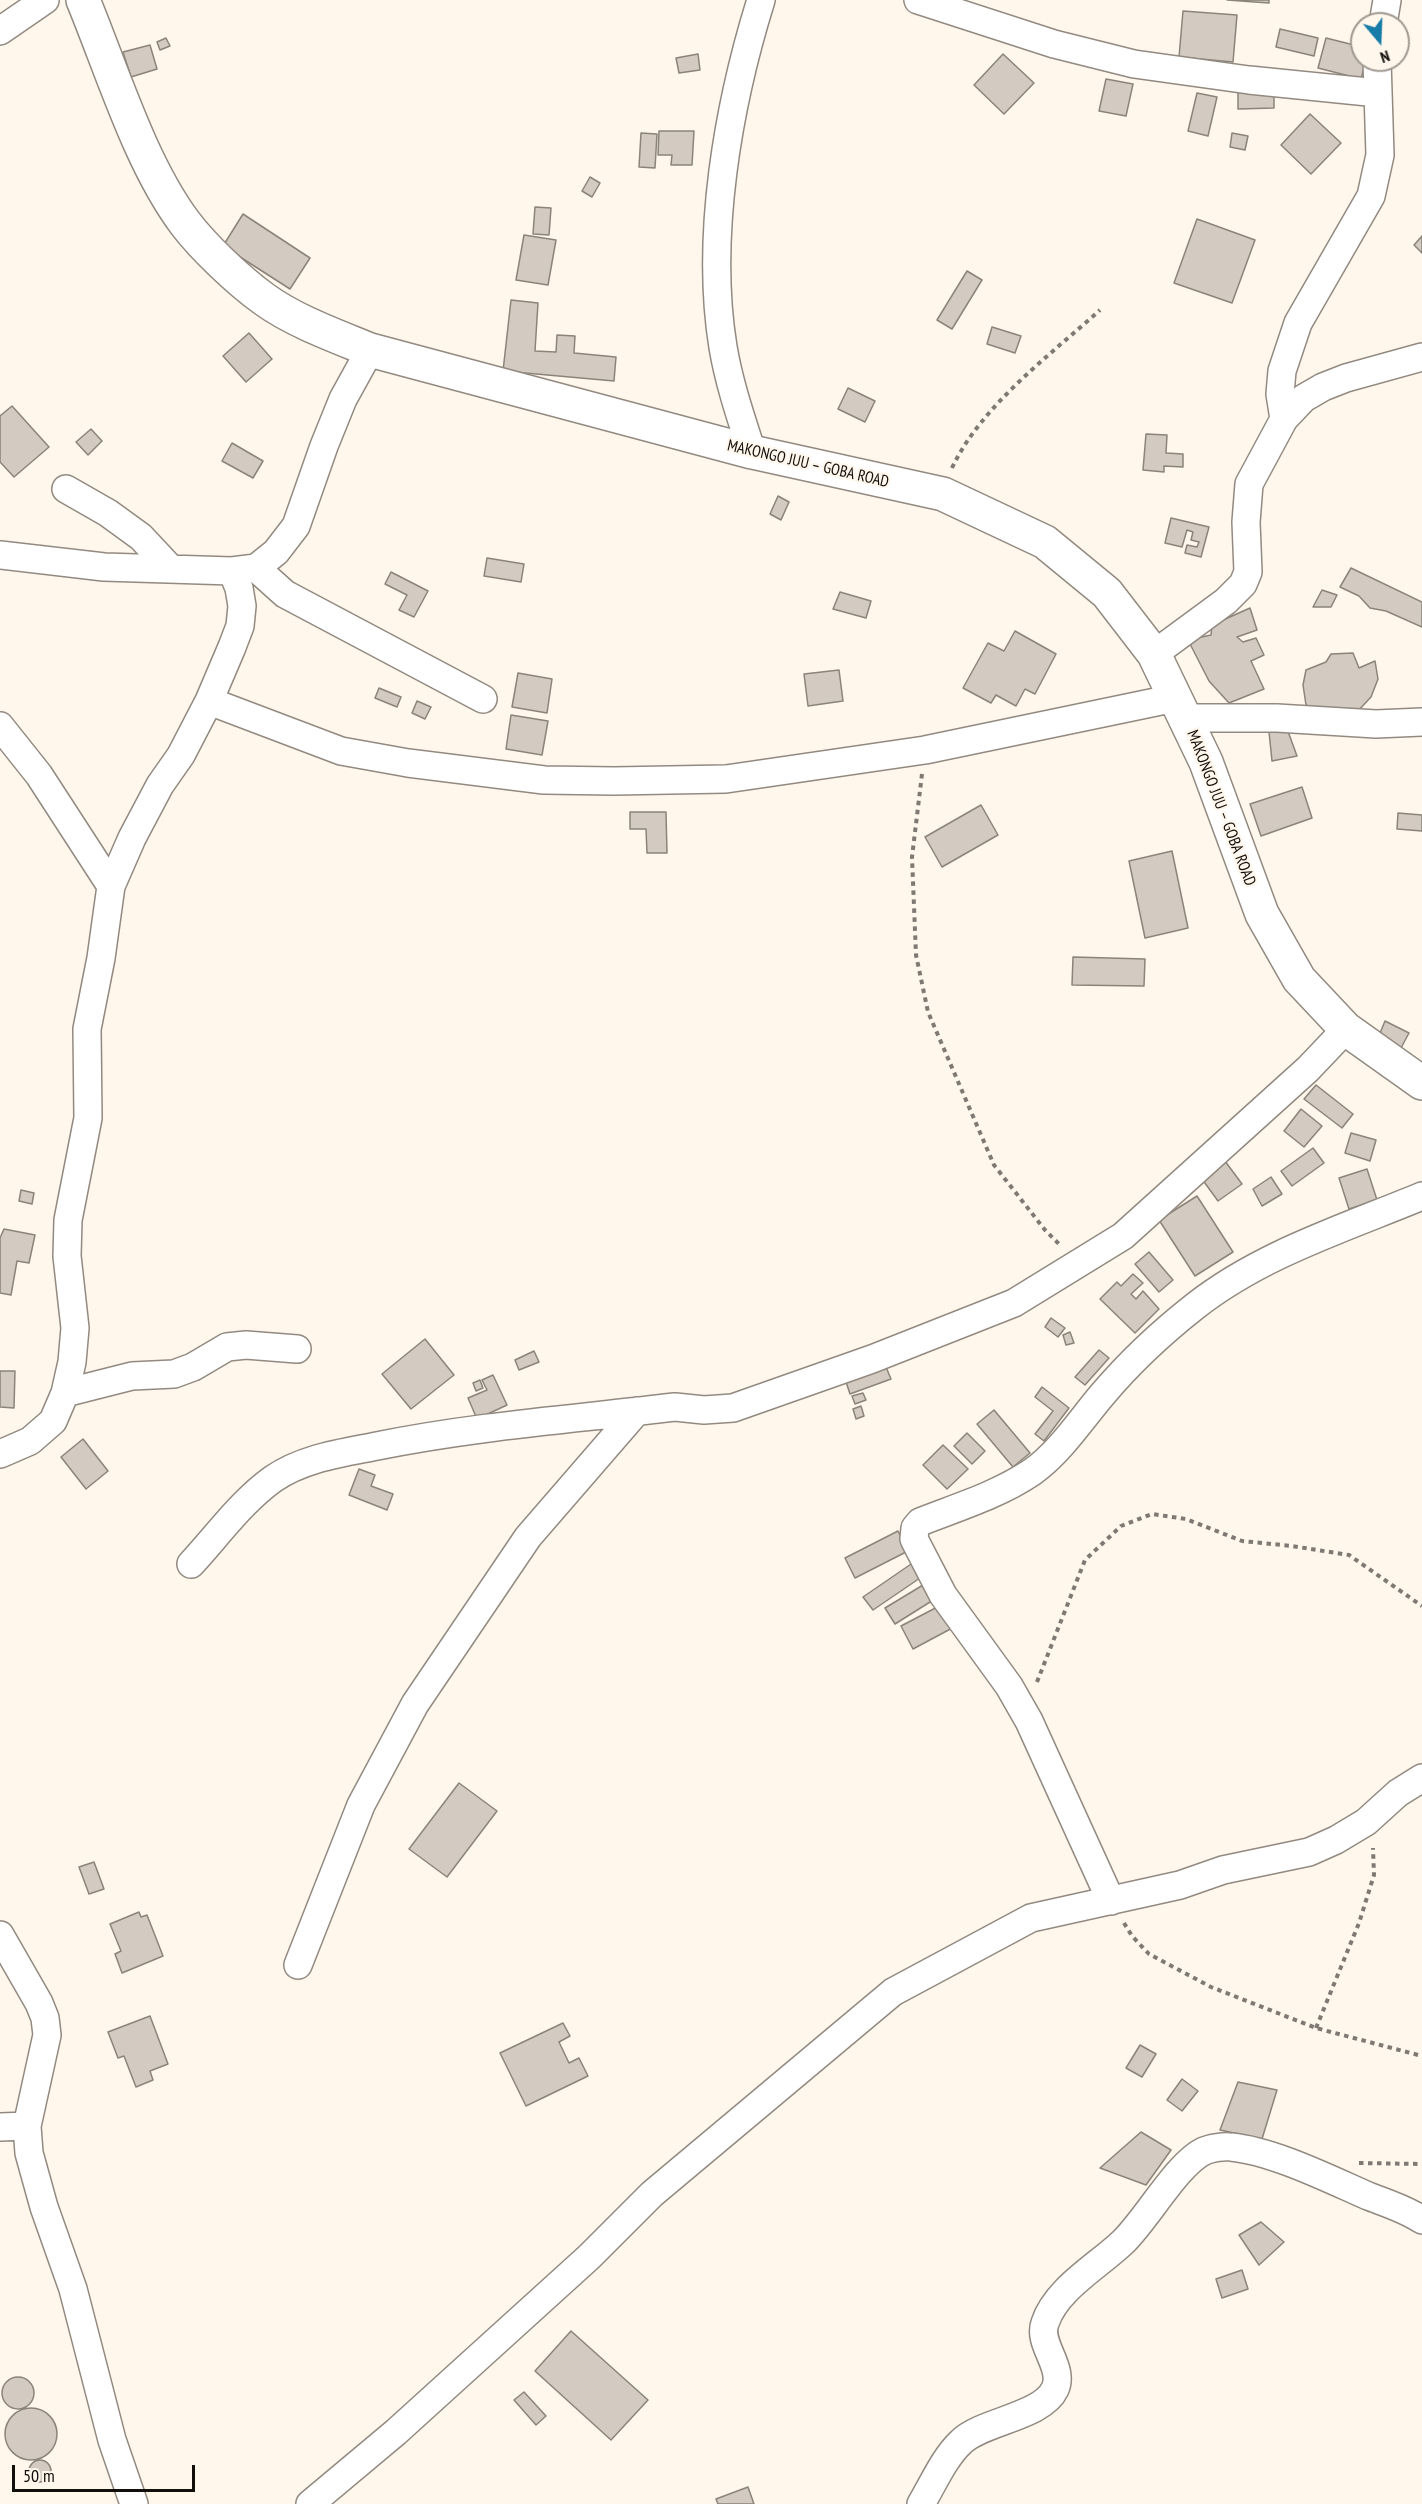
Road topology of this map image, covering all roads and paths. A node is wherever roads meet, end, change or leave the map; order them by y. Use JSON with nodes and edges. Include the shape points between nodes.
{"nodes":[{"id":1,"x":45,"y":0,"type":"edge"},
{"id":2,"x":83,"y":0,"type":"edge"},
{"id":3,"x":761,"y":0,"type":"edge"},
{"id":4,"x":918,"y":0,"type":"edge"},
{"id":5,"x":0,"y":31,"type":"edge"},
{"id":6,"x":1377,"y":72,"type":"edge"},
{"id":7,"x":1378,"y":93,"type":"junction"},
{"id":8,"x":1100,"y":310,"type":"dead end"},
{"id":9,"x":370,"y":350,"type":"junction"},
{"id":10,"x":1422,"y":357,"type":"edge"},
{"id":11,"x":1284,"y":418,"type":"junction"},
{"id":12,"x":752,"y":452,"type":"junction"},
{"id":13,"x":66,"y":489,"type":"dead end"},
{"id":14,"x":943,"y":494,"type":"junction"},
{"id":15,"x":0,"y":555,"type":"edge"},
{"id":16,"x":170,"y":568,"type":"junction"},
{"id":17,"x":244,"y":569,"type":"junction"},
{"id":18,"x":1154,"y":654,"type":"junction"},
{"id":19,"x":483,"y":699,"type":"dead end"},
{"id":20,"x":209,"y":701,"type":"junction"},
{"id":21,"x":1180,"y":708,"type":"junction"},
{"id":22,"x":1422,"y":722,"type":"edge"},
{"id":23,"x":0,"y":726,"type":"edge"},
{"id":24,"x":925,"y":750,"type":"junction"},
{"id":25,"x":111,"y":886,"type":"junction"},
{"id":26,"x":1346,"y":1029,"type":"junction"},
{"id":27,"x":1422,"y":1083,"type":"edge"},
{"id":28,"x":1422,"y":1196,"type":"edge"},
{"id":29,"x":1080,"y":1264,"type":"junction"},
{"id":30,"x":297,"y":1349,"type":"dead end"},
{"id":31,"x":65,"y":1393,"type":"junction"},
{"id":32,"x":637,"y":1411,"type":"junction"},
{"id":33,"x":0,"y":1454,"type":"edge"},
{"id":34,"x":191,"y":1564,"type":"dead end"},
{"id":35,"x":1422,"y":1606,"type":"edge"},
{"id":36,"x":1029,"y":1721,"type":"junction"},
{"id":37,"x":1422,"y":1778,"type":"edge"},
{"id":38,"x":1366,"y":1822,"type":"junction"},
{"id":39,"x":1111,"y":1901,"type":"junction"},
{"id":40,"x":0,"y":1935,"type":"edge"},
{"id":41,"x":298,"y":1965,"type":"dead end"},
{"id":42,"x":1316,"y":2028,"type":"junction"},
{"id":43,"x":1422,"y":2056,"type":"edge"},
{"id":44,"x":27,"y":2126,"type":"junction"},
{"id":45,"x":0,"y":2127,"type":"edge"},
{"id":46,"x":1422,"y":2220,"type":"edge"},
{"id":47,"x":135,"y":2504,"type":"edge"},
{"id":48,"x":310,"y":2504,"type":"edge"},
{"id":49,"x":921,"y":2504,"type":"edge"}],
"edges":[{"from":1,"to":5,"type":"street"},
{"from":2,"to":9,"type":"street","name":"MAKONGO JUU – GOBA ROAD","via":[[148,161],[186,223],[264,300]]},
{"from":3,"to":12,"type":"street","via":[[731,112],[717,232],[723,346]]},
{"from":4,"to":7,"type":"street","via":[[1054,44],[1134,64],[1260,82]]},
{"from":6,"to":7,"type":"street"},
{"from":7,"to":11,"type":"street","via":[[1380,155],[1371,196],[1298,323],[1282,371]]},
{"from":8,"to":14,"type":"path","via":[[988,413],[962,446]]},
{"from":9,"to":12,"type":"street","name":"MAKONGO JUU – GOBA ROAD"},
{"from":9,"to":17,"type":"street","via":[[343,399],[296,526],[276,552]]},
{"from":10,"to":11,"type":"street","via":[[1323,387],[1304,398]]},
{"from":11,"to":18,"type":"street","via":[[1249,484],[1248,572],[1243,584]]},
{"from":12,"to":14,"type":"street","name":"MAKONGO JUU – GOBA ROAD"},
{"from":13,"to":16,"type":"street","via":[[141,537]]},
{"from":14,"to":18,"type":"street","name":"MAKONGO JUU – GOBA ROAD","via":[[1045,542],[1107,593]]},
{"from":15,"to":16,"type":"street","via":[[104,567]]},
{"from":16,"to":17,"type":"street"},
{"from":17,"to":19,"type":"street"},
{"from":17,"to":20,"type":"street","via":[[239,588],[240,626]]},
{"from":18,"to":21,"type":"street","name":"MAKONGO JUU – GOBA ROAD"},
{"from":20,"to":24,"type":"street","via":[[341,751],[544,780],[726,779]]},
{"from":20,"to":25,"type":"street","via":[[132,837]]},
{"from":21,"to":22,"type":"street","via":[[1376,724]]},
{"from":21,"to":24,"type":"street"},
{"from":21,"to":26,"type":"street","name":"MAKONGO JUU – GOBA ROAD","via":[[1206,762],[1262,914],[1299,979]]},
{"from":23,"to":25,"type":"street","via":[[39,775]]},
{"from":24,"to":29,"type":"path","via":[[912,857],[916,955],[928,1012],[994,1165],[1045,1230]]},
{"from":25,"to":31,"type":"street","via":[[87,1029],[88,1118],[68,1220],[67,1256],[75,1328]]},
{"from":26,"to":27,"type":"street","name":"MAKONGO JUU – GOBA ROAD"},
{"from":26,"to":29,"type":"street","via":[[1308,1069],[1124,1236]]},
{"from":28,"to":36,"type":"street","via":[[1302,1244],[1195,1306],[1151,1343],[1103,1393],[1063,1443],[1033,1471],[995,1492],[920,1522],[915,1528],[914,1539],[943,1596],[1009,1686]]},
{"from":29,"to":32,"type":"street","via":[[1014,1303],[732,1408]]},
{"from":30,"to":31,"type":"street","via":[[227,1347],[174,1374],[132,1376]]},
{"from":31,"to":33,"type":"street","via":[[53,1421],[30,1441]]},
{"from":32,"to":34,"type":"street","via":[[471,1429],[334,1454],[300,1465],[273,1479]]},
{"from":32,"to":41,"type":"street","via":[[528,1537],[415,1704],[360,1805]]},
{"from":35,"to":36,"type":"path","via":[[1349,1555],[1242,1541],[1186,1519],[1152,1514],[1121,1526],[1085,1560],[1038,1677]]},
{"from":36,"to":39,"type":"street"},
{"from":37,"to":38,"type":"street","via":[[1398,1793]]},
{"from":38,"to":39,"type":"street","via":[[1309,1852],[1223,1870]]},
{"from":38,"to":42,"type":"path","via":[[1373,1845],[1374,1875]]},
{"from":39,"to":42,"type":"path","via":[[1132,1936],[1149,1954],[1211,1987]]},
{"from":39,"to":48,"type":"street","via":[[1030,1918],[893,1992],[652,2194],[572,2273]]},
{"from":40,"to":44,"type":"street","via":[[45,2018],[47,2035]]},
{"from":42,"to":43,"type":"path"},
{"from":44,"to":45,"type":"street"},
{"from":44,"to":47,"type":"street","via":[[32,2164],[73,2289],[112,2440]]},
{"from":46,"to":49,"type":"street","via":[[1292,2164],[1229,2147],[1205,2151],[1183,2166],[1138,2227],[1054,2306],[1043,2326],[1056,2378],[1055,2389],[1047,2399],[961,2442]]}]}
